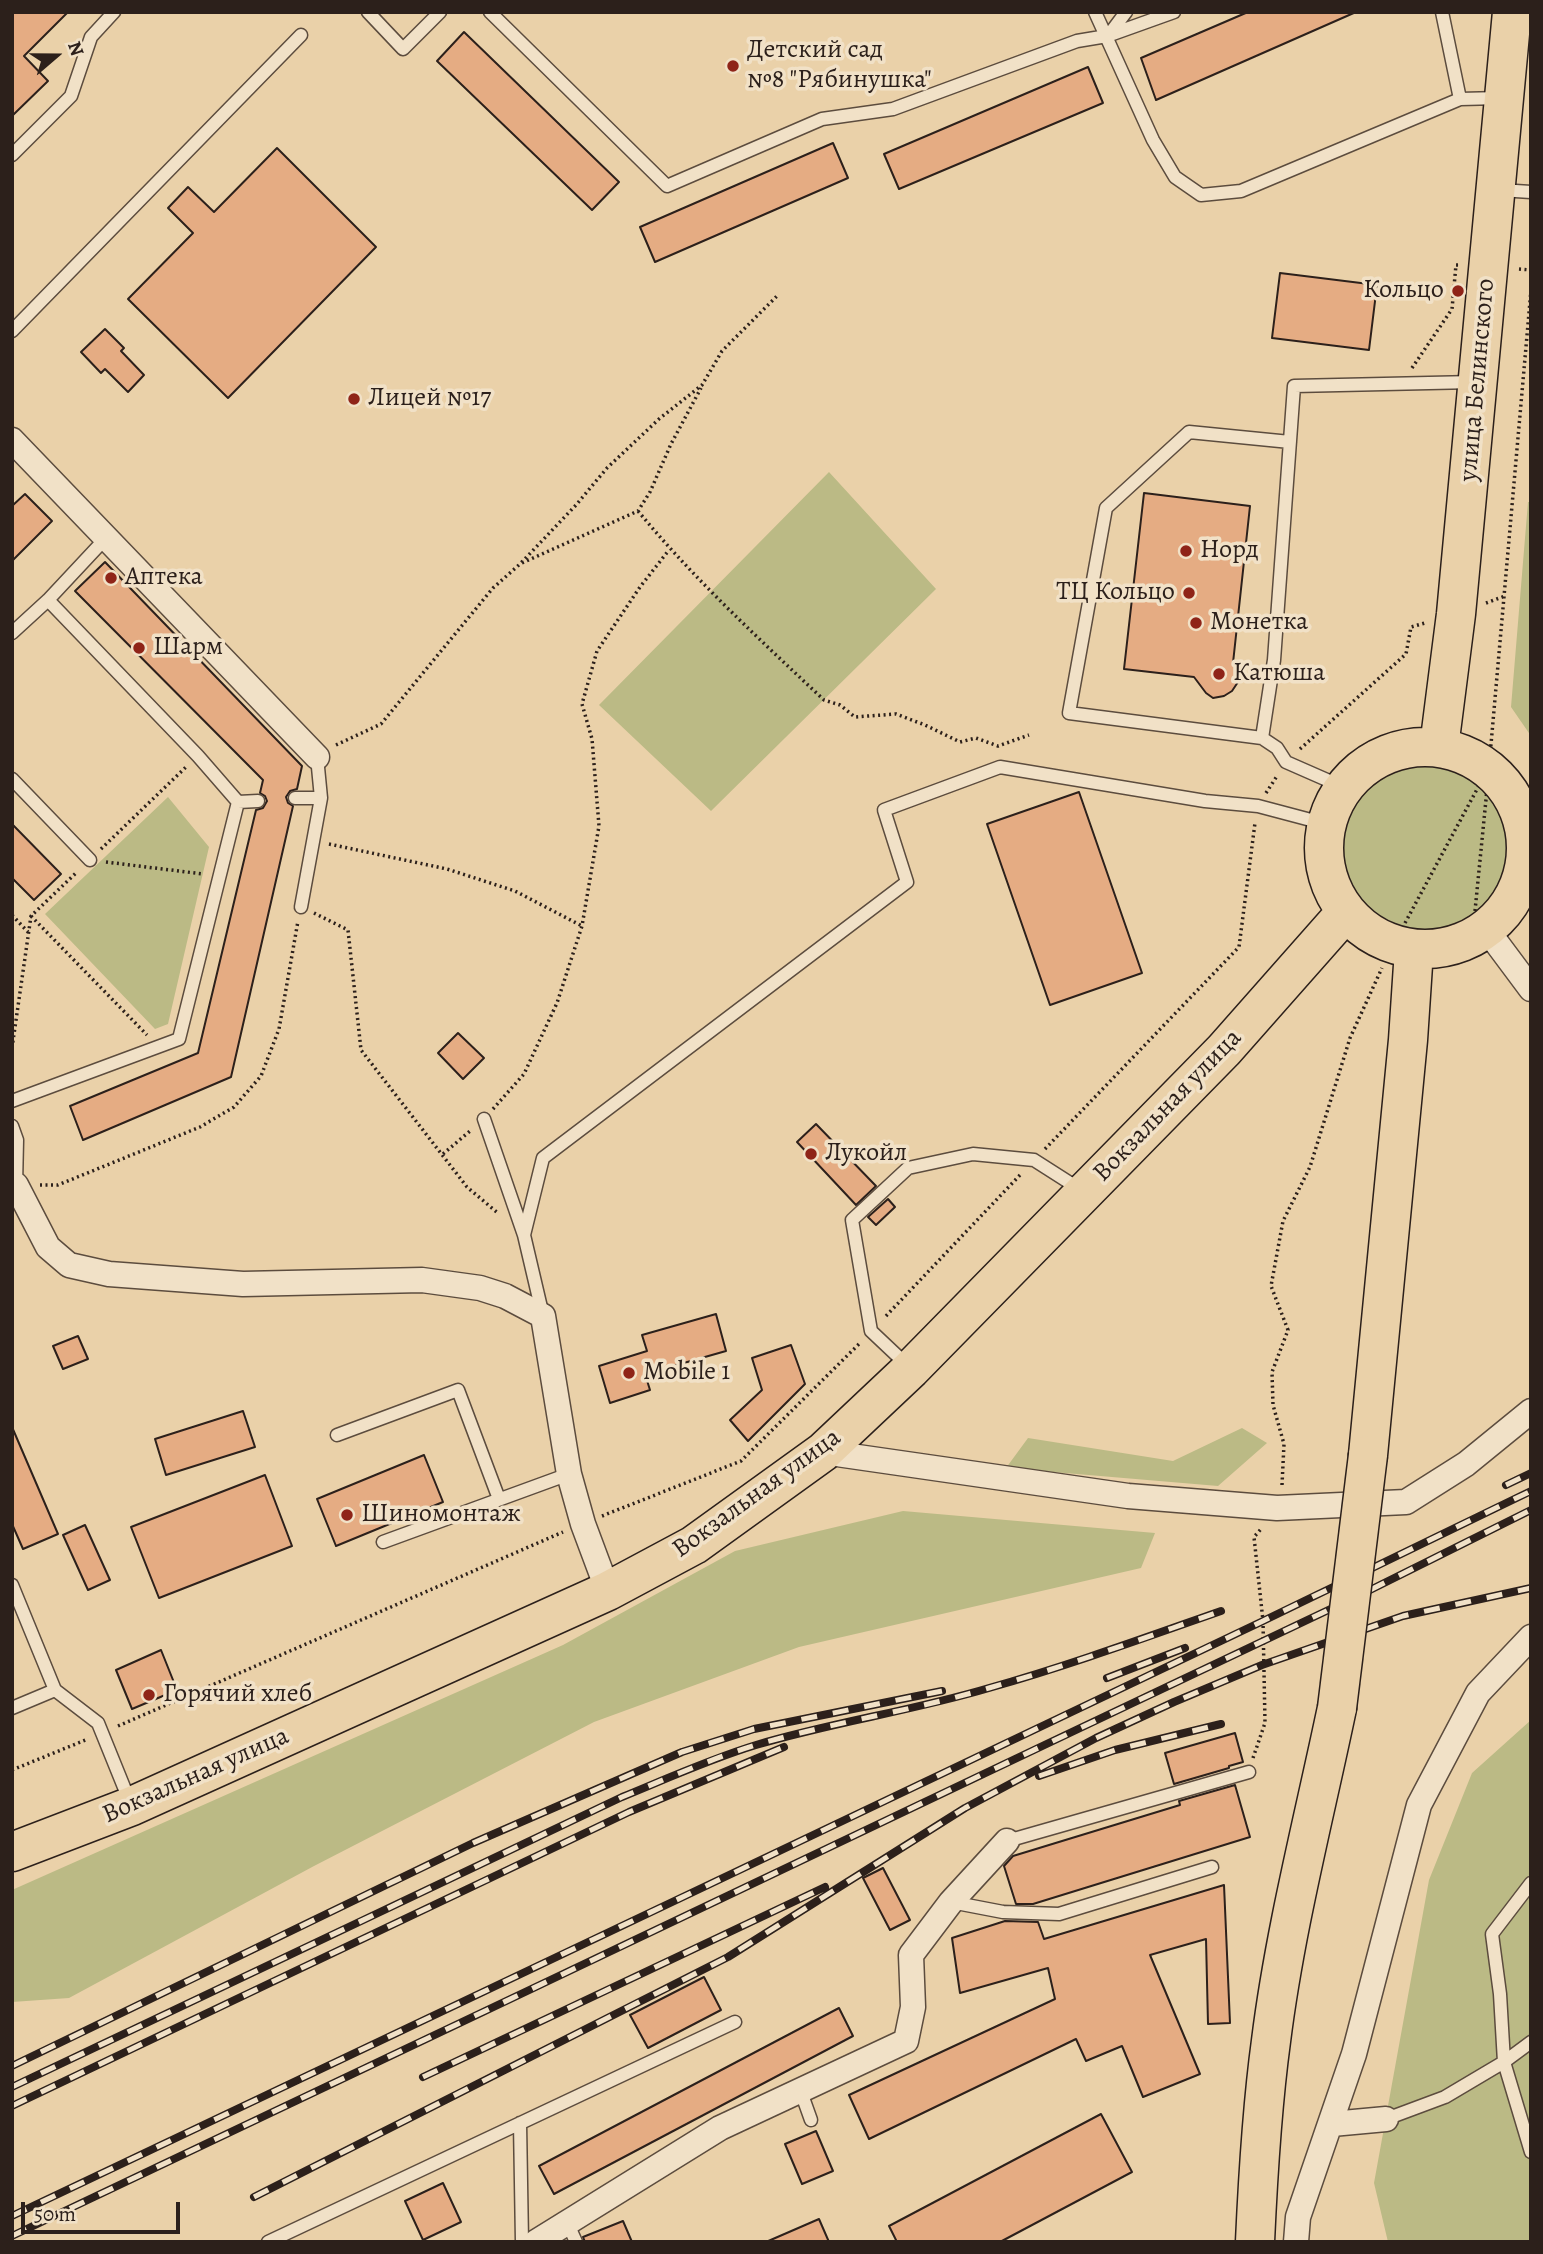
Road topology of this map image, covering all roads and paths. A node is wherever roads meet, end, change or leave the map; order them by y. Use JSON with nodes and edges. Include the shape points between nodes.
{"nodes":[{"id":1,"x":114,"y":12,"type":"edge"},
{"id":2,"x":368,"y":12,"type":"edge"},
{"id":3,"x":440,"y":12,"type":"edge"},
{"id":4,"x":490,"y":12,"type":"edge"},
{"id":5,"x":1095,"y":12,"type":"edge"},
{"id":6,"x":1126,"y":12,"type":"edge"},
{"id":7,"x":1174,"y":12,"type":"edge"},
{"id":8,"x":1443,"y":12,"type":"edge"},
{"id":9,"x":1511,"y":12,"type":"edge"},
{"id":10,"x":300,"y":35,"type":"dead end"},
{"id":11,"x":1107,"y":36,"type":"junction"},
{"id":12,"x":1504,"y":98,"type":"junction"},
{"id":13,"x":1460,"y":99,"type":"junction"},
{"id":14,"x":12,"y":155,"type":"edge"},
{"id":15,"x":1513,"y":191,"type":"edge"},
{"id":16,"x":1531,"y":290,"type":"edge"},
{"id":17,"x":777,"y":296,"type":"dead end"},
{"id":18,"x":12,"y":331,"type":"edge"},
{"id":19,"x":1478,"y":382,"type":"junction"},
{"id":20,"x":702,"y":385,"type":"junction"},
{"id":21,"x":12,"y":440,"type":"edge"},
{"id":22,"x":1290,"y":442,"type":"junction"},
{"id":23,"x":638,"y":510,"type":"junction"},
{"id":24,"x":105,"y":539,"type":"junction"},
{"id":25,"x":669,"y":550,"type":"junction"},
{"id":26,"x":520,"y":564,"type":"junction"},
{"id":27,"x":1505,"y":596,"type":"junction"},
{"id":28,"x":48,"y":600,"type":"junction"},
{"id":29,"x":1456,"y":614,"type":"junction"},
{"id":30,"x":12,"y":633,"type":"edge"},
{"id":31,"x":1029,"y":735,"type":"dead end"},
{"id":32,"x":1262,"y":738,"type":"junction"},
{"id":33,"x":1438,"y":747,"type":"junction"},
{"id":34,"x":198,"y":756,"type":"junction"},
{"id":35,"x":317,"y":757,"type":"junction"},
{"id":36,"x":1286,"y":762,"type":"junction"},
{"id":37,"x":1489,"y":767,"type":"junction"},
{"id":38,"x":12,"y":779,"type":"edge"},
{"id":39,"x":1343,"y":787,"type":"junction"},
{"id":40,"x":295,"y":798,"type":"dead end"},
{"id":41,"x":321,"y":798,"type":"junction"},
{"id":42,"x":258,"y":801,"type":"dead end"},
{"id":43,"x":238,"y":802,"type":"junction"},
{"id":44,"x":1258,"y":806,"type":"junction"},
{"id":45,"x":1326,"y":824,"type":"junction"},
{"id":46,"x":313,"y":842,"type":"junction"},
{"id":47,"x":90,"y":860,"type":"junction"},
{"id":48,"x":1529,"y":866,"type":"edge"},
{"id":49,"x":219,"y":876,"type":"junction"},
{"id":50,"x":301,"y":907,"type":"junction"},
{"id":51,"x":1345,"y":913,"type":"junction"},
{"id":52,"x":12,"y":915,"type":"edge"},
{"id":53,"x":31,"y":916,"type":"junction"},
{"id":54,"x":582,"y":926,"type":"junction"},
{"id":55,"x":1480,"y":926,"type":"junction"},
{"id":56,"x":28,"y":932,"type":"junction"},
{"id":57,"x":1404,"y":946,"type":"junction"},
{"id":58,"x":1531,"y":989,"type":"edge"},
{"id":59,"x":158,"y":1047,"type":"junction"},
{"id":60,"x":12,"y":1048,"type":"edge"},
{"id":61,"x":12,"y":1101,"type":"edge"},
{"id":62,"x":484,"y":1119,"type":"junction"},
{"id":63,"x":12,"y":1126,"type":"edge"},
{"id":64,"x":443,"y":1154,"type":"junction"},
{"id":65,"x":1034,"y":1160,"type":"junction"},
{"id":66,"x":16,"y":1185,"type":"junction"},
{"id":67,"x":1084,"y":1192,"type":"junction"},
{"id":68,"x":524,"y":1235,"type":"junction"},
{"id":69,"x":543,"y":1316,"type":"junction"},
{"id":70,"x":871,"y":1331,"type":"junction"},
{"id":71,"x":911,"y":1369,"type":"junction"},
{"id":72,"x":1531,"y":1410,"type":"edge"},
{"id":73,"x":337,"y":1435,"type":"dead end"},
{"id":74,"x":823,"y":1452,"type":"junction"},
{"id":75,"x":569,"y":1474,"type":"junction"},
{"id":76,"x":499,"y":1499,"type":"junction"},
{"id":77,"x":1277,"y":1508,"type":"junction"},
{"id":78,"x":583,"y":1524,"type":"junction"},
{"id":79,"x":383,"y":1542,"type":"dead end"},
{"id":80,"x":12,"y":1585,"type":"edge"},
{"id":81,"x":608,"y":1591,"type":"junction"},
{"id":82,"x":1531,"y":1637,"type":"edge"},
{"id":83,"x":55,"y":1690,"type":"junction"},
{"id":84,"x":12,"y":1708,"type":"edge"},
{"id":85,"x":102,"y":1733,"type":"junction"},
{"id":86,"x":12,"y":1770,"type":"edge"},
{"id":87,"x":1249,"y":1772,"type":"joint"},
{"id":88,"x":132,"y":1806,"type":"junction"},
{"id":89,"x":1007,"y":1841,"type":"joint"},
{"id":90,"x":12,"y":1852,"type":"edge"},
{"id":91,"x":1212,"y":1867,"type":"dead end"},
{"id":92,"x":1531,"y":1882,"type":"edge"},
{"id":93,"x":951,"y":1902,"type":"junction"},
{"id":94,"x":735,"y":2021,"type":"dead end"},
{"id":95,"x":1531,"y":2042,"type":"edge"},
{"id":96,"x":1504,"y":2063,"type":"junction"},
{"id":97,"x":801,"y":2092,"type":"junction"},
{"id":98,"x":1386,"y":2119,"type":"joint"},
{"id":99,"x":811,"y":2120,"type":"dead end"},
{"id":100,"x":520,"y":2123,"type":"junction"},
{"id":101,"x":1332,"y":2124,"type":"junction"},
{"id":102,"x":1531,"y":2152,"type":"edge"},
{"id":103,"x":572,"y":2232,"type":"edge"},
{"id":104,"x":268,"y":2242,"type":"edge"},
{"id":105,"x":522,"y":2242,"type":"edge"},
{"id":106,"x":536,"y":2242,"type":"edge"},
{"id":107,"x":1255,"y":2242,"type":"edge"},
{"id":108,"x":1296,"y":2242,"type":"edge"}],
"edges":[{"from":1,"to":14,"type":"lane","via":[[91,37],[71,96]]},
{"from":2,"to":3,"type":"lane","via":[[403,49]]},
{"from":4,"to":11,"type":"lane","via":[[667,186],[822,119],[893,109],[1077,41]]},
{"from":5,"to":11,"type":"lane"},
{"from":6,"to":11,"type":"lane"},
{"from":7,"to":11,"type":"lane"},
{"from":8,"to":13,"type":"lane"},
{"from":9,"to":12,"type":"main road","name":"улица Белинского"},
{"from":10,"to":18,"type":"lane"},
{"from":11,"to":13,"type":"lane","via":[[1153,140],[1175,177],[1201,195],[1241,191]]},
{"from":12,"to":13,"type":"lane"},
{"from":12,"to":15,"type":"main road","name":"улица Белинского"},
{"from":15,"to":19,"type":"main road","name":"улица Белинского"},
{"from":16,"to":27,"type":"path"},
{"from":17,"to":20,"type":"path","via":[[722,351]]},
{"from":19,"to":22,"type":"lane","via":[[1294,386]]},
{"from":19,"to":29,"type":"main road","name":"улица Белинского"},
{"from":20,"to":23,"type":"path"},
{"from":20,"to":26,"type":"path","via":[[607,468]]},
{"from":21,"to":24,"type":"street"},
{"from":22,"to":32,"type":"lane","via":[[1274,660]]},
{"from":22,"to":32,"type":"lane","via":[[1188,432],[1106,508],[1069,713]]},
{"from":23,"to":25,"type":"path"},
{"from":23,"to":26,"type":"path"},
{"from":24,"to":28,"type":"lane"},
{"from":24,"to":35,"type":"street"},
{"from":25,"to":31,"type":"path","via":[[824,700],[855,717],[896,714],[960,742],[976,738],[998,746]]},
{"from":25,"to":54,"type":"path","via":[[597,651],[582,704],[592,739],[599,826]]},
{"from":26,"to":35,"type":"path","via":[[493,588],[381,724],[344,739]]},
{"from":27,"to":29,"type":"path"},
{"from":27,"to":37,"type":"path"},
{"from":28,"to":30,"type":"lane"},
{"from":28,"to":34,"type":"lane"},
{"from":29,"to":33,"type":"main road","name":"улица Белинского"},
{"from":29,"to":36,"type":"path","via":[[1411,627],[1406,654]]},
{"from":32,"to":36,"type":"lane","via":[[1277,748]]},
{"from":33,"to":37,"type":"main road"},
{"from":33,"to":39,"type":"main road","via":[[1395,751],[1361,769]]},
{"from":34,"to":43,"type":"lane"},
{"from":34,"to":47,"type":"path"},
{"from":35,"to":41,"type":"lane"},
{"from":36,"to":39,"type":"lane"},
{"from":36,"to":44,"type":"path"},
{"from":37,"to":48,"type":"main road","via":[[1522,815]]},
{"from":37,"to":55,"type":"path"},
{"from":37,"to":57,"type":"path"},
{"from":38,"to":47,"type":"lane"},
{"from":39,"to":45,"type":"main road"},
{"from":40,"to":41,"type":"lane"},
{"from":41,"to":46,"type":"lane"},
{"from":42,"to":43,"type":"lane"},
{"from":43,"to":49,"type":"lane"},
{"from":44,"to":45,"type":"lane"},
{"from":44,"to":65,"type":"path","via":[[1239,947]]},
{"from":44,"to":68,"type":"lane","via":[[1000,767],[884,810],[907,882],[544,1158]]},
{"from":45,"to":51,"type":"main road","via":[[1323,858],[1332,892]]},
{"from":46,"to":50,"type":"lane"},
{"from":46,"to":54,"type":"path","via":[[447,869],[515,891]]},
{"from":47,"to":49,"type":"path"},
{"from":47,"to":53,"type":"path"},
{"from":48,"to":55,"type":"main road","via":[[1517,895]]},
{"from":49,"to":59,"type":"lane","via":[[179,1039]]},
{"from":50,"to":64,"type":"path","via":[[348,930],[361,1050]]},
{"from":50,"to":66,"type":"path","via":[[279,1029],[261,1076],[234,1107],[200,1127],[58,1185]]},
{"from":51,"to":57,"type":"main road","via":[[1366,932]]},
{"from":51,"to":67,"type":"main road","name":"Вокзальная улица","via":[[1224,1050]]},
{"from":52,"to":56,"type":"path"},
{"from":53,"to":56,"type":"path"},
{"from":53,"to":59,"type":"path"},
{"from":54,"to":62,"type":"path","via":[[556,1003],[524,1074]]},
{"from":55,"to":57,"type":"main road","via":[[1445,949]]},
{"from":55,"to":58,"type":"street"},
{"from":56,"to":60,"type":"path"},
{"from":57,"to":77,"type":"path","via":[[1350,1038],[1310,1167],[1283,1221],[1272,1286],[1288,1330],[1272,1372],[1273,1405],[1284,1444]]},
{"from":57,"to":107,"type":"main road","bridge":true,"via":[[1408,1040],[1368,1455],[1337,1707],[1271,2040]]},
{"from":59,"to":61,"type":"lane"},
{"from":62,"to":64,"type":"path"},
{"from":62,"to":68,"type":"lane"},
{"from":63,"to":66,"type":"lane"},
{"from":64,"to":68,"type":"path","via":[[467,1187]]},
{"from":65,"to":67,"type":"lane"},
{"from":65,"to":70,"type":"path"},
{"from":65,"to":70,"type":"lane","via":[[973,1154],[908,1168],[852,1220]]},
{"from":66,"to":69,"type":"street","via":[[48,1247],[69,1265],[109,1274],[243,1284],[422,1280],[480,1288]]},
{"from":67,"to":71,"type":"main road","name":"Вокзальная улица"},
{"from":68,"to":69,"type":"lane"},
{"from":69,"to":75,"type":"street"},
{"from":70,"to":71,"type":"lane"},
{"from":70,"to":78,"type":"path","via":[[741,1461]]},
{"from":71,"to":74,"type":"main road","name":"Вокзальная улица"},
{"from":72,"to":77,"type":"street","via":[[1466,1464],[1406,1502]]},
{"from":73,"to":76,"type":"lane","via":[[458,1390]]},
{"from":74,"to":77,"type":"street","via":[[1128,1496]]},
{"from":74,"to":81,"type":"main road","name":"Вокзальная улица","via":[[694,1545]]},
{"from":75,"to":76,"type":"lane"},
{"from":75,"to":78,"type":"street"},
{"from":76,"to":79,"type":"lane"},
{"from":77,"to":87,"type":"path","via":[[1254,1538],[1265,1723]]},
{"from":78,"to":81,"type":"street"},
{"from":78,"to":85,"type":"path"},
{"from":80,"to":83,"type":"lane"},
{"from":81,"to":88,"type":"main road","name":"Вокзальная улица"},
{"from":82,"to":101,"type":"street","via":[[1478,1693],[1419,1805]]},
{"from":83,"to":84,"type":"lane"},
{"from":83,"to":85,"type":"lane","via":[[98,1723]]},
{"from":85,"to":86,"type":"path"},
{"from":85,"to":88,"type":"lane"},
{"from":87,"to":89,"type":"lane"},
{"from":88,"to":90,"type":"main road","name":"Вокзальная улица"},
{"from":89,"to":93,"type":"street"},
{"from":91,"to":93,"type":"lane","via":[[1059,1914],[1003,1912]]},
{"from":92,"to":96,"type":"lane","via":[[1492,1934]]},
{"from":93,"to":97,"type":"street","via":[[911,1955],[913,2007],[906,2041]]},
{"from":94,"to":100,"type":"lane"},
{"from":95,"to":96,"type":"lane"},
{"from":96,"to":98,"type":"lane","via":[[1445,2097]]},
{"from":96,"to":102,"type":"lane"},
{"from":97,"to":99,"type":"lane"},
{"from":97,"to":103,"type":"street","via":[[720,2127]]},
{"from":98,"to":101,"type":"street"},
{"from":100,"to":104,"type":"lane"},
{"from":100,"to":105,"type":"lane"},
{"from":101,"to":108,"type":"street","via":[[1298,2217]]},
{"from":103,"to":106,"type":"street"}]}
